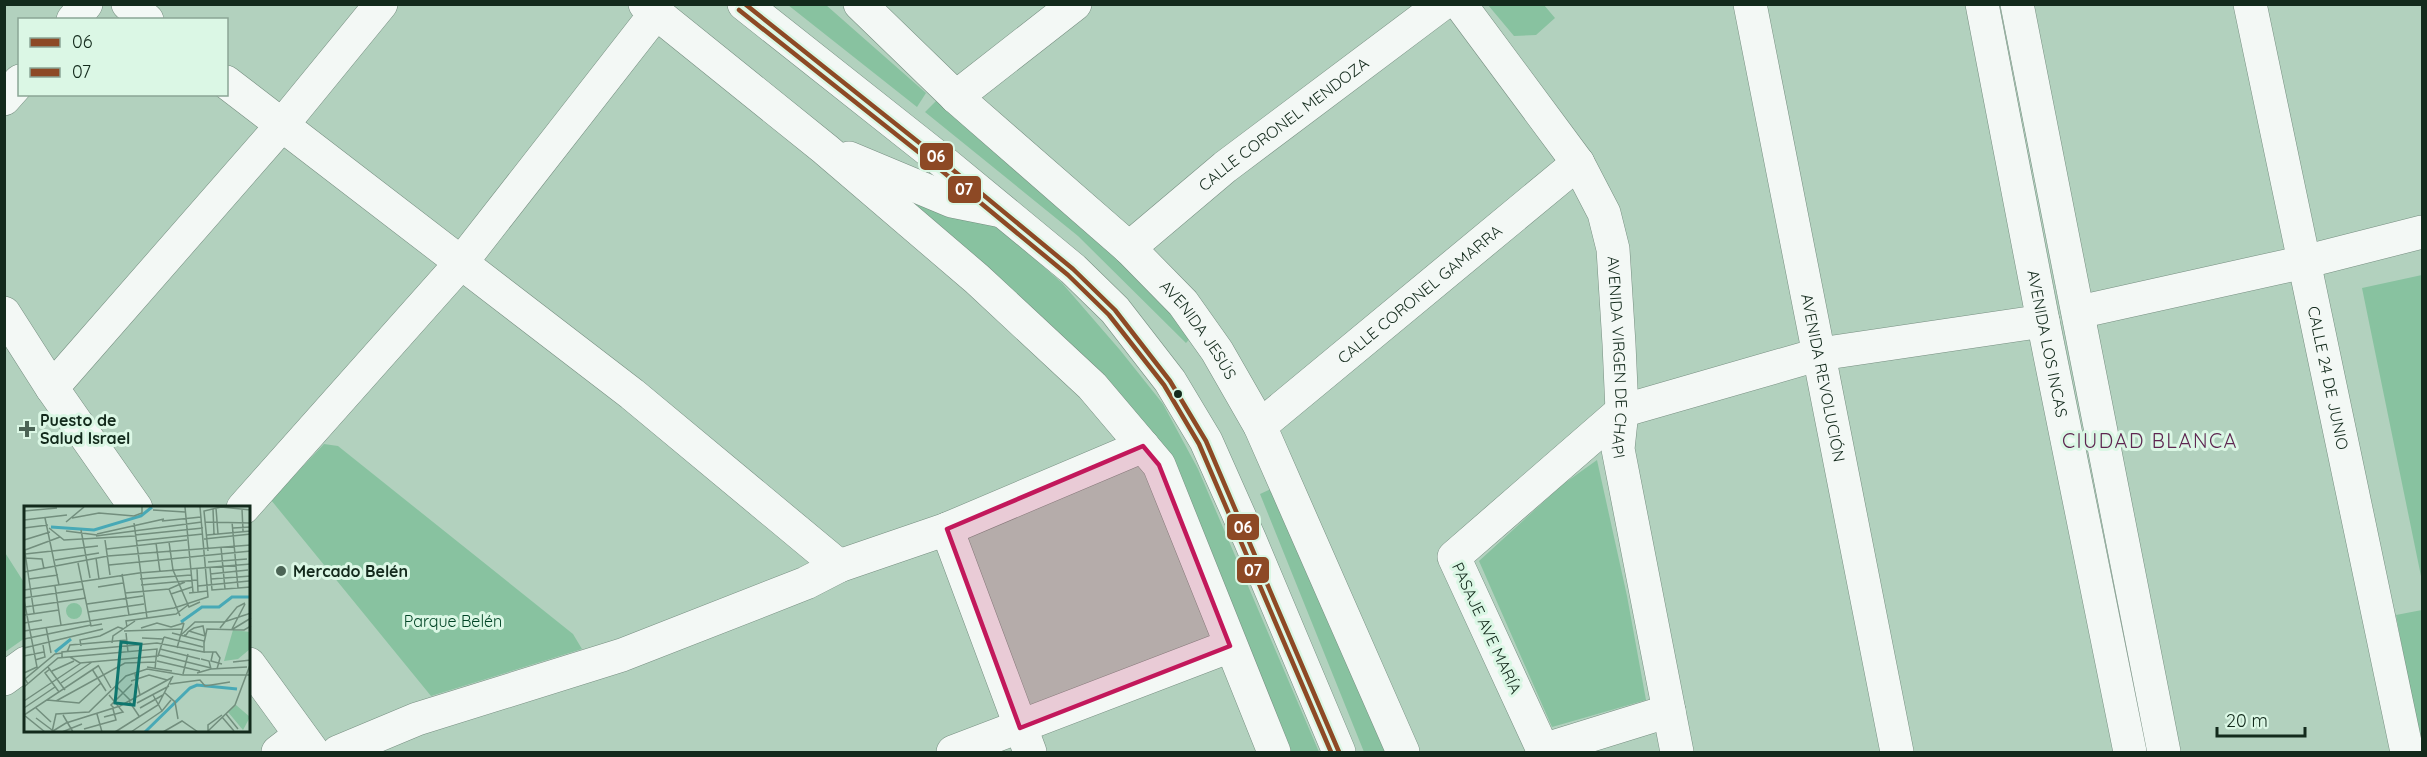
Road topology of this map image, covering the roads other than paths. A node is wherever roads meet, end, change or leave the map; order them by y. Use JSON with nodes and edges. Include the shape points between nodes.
{"nodes":[{"id":1,"x":86,"y":4,"type":"edge"},
{"id":2,"x":128,"y":4,"type":"edge"},
{"id":3,"x":381,"y":4,"type":"edge"},
{"id":4,"x":744,"y":4,"type":"edge"},
{"id":5,"x":860,"y":4,"type":"edge"},
{"id":6,"x":1075,"y":4,"type":"edge"},
{"id":7,"x":1442,"y":4,"type":"edge"},
{"id":8,"x":1460,"y":4,"type":"edge"},
{"id":9,"x":1750,"y":4,"type":"edge"},
{"id":10,"x":1982,"y":4,"type":"edge"},
{"id":11,"x":2017,"y":4,"type":"edge"},
{"id":12,"x":2250,"y":4,"type":"edge"},
{"id":13,"x":650,"y":9,"type":"edge"},
{"id":14,"x":75,"y":18,"type":"edge"},
{"id":15,"x":145,"y":18,"type":"edge"},
{"id":16,"x":18,"y":83,"type":"edge"},
{"id":17,"x":228,"y":84,"type":"edge"},
{"id":18,"x":956,"y":97,"type":"junction"},
{"id":19,"x":4,"y":99,"type":"edge"},
{"id":20,"x":282,"y":125,"type":"junction"},
{"id":21,"x":825,"y":149,"type":"junction"},
{"id":22,"x":1578,"y":163,"type":"junction"},
{"id":23,"x":1002,"y":211,"type":"junction"},
{"id":24,"x":2422,"y":232,"type":"edge"},
{"id":25,"x":1129,"y":248,"type":"junction"},
{"id":26,"x":2304,"y":262,"type":"junction"},
{"id":27,"x":460,"y":264,"type":"junction"},
{"id":28,"x":2079,"y":312,"type":"junction"},
{"id":29,"x":4,"y":313,"type":"edge"},
{"id":30,"x":2043,"y":321,"type":"junction"},
{"id":31,"x":1820,"y":354,"type":"junction"},
{"id":32,"x":52,"y":388,"type":"junction"},
{"id":33,"x":1622,"y":411,"type":"junction"},
{"id":34,"x":1260,"y":426,"type":"junction"},
{"id":35,"x":1143,"y":446,"type":"junction"},
{"id":36,"x":135,"y":506,"type":"edge"},
{"id":37,"x":245,"y":506,"type":"edge"},
{"id":38,"x":947,"y":529,"type":"junction"},
{"id":39,"x":839,"y":566,"type":"junction"},
{"id":40,"x":1230,"y":646,"type":"junction"},
{"id":41,"x":24,"y":665,"type":"edge"},
{"id":42,"x":250,"y":666,"type":"edge"},
{"id":43,"x":4,"y":680,"type":"edge"},
{"id":44,"x":1669,"y":711,"type":"junction"},
{"id":45,"x":1025,"y":740,"type":"edge"},
{"id":46,"x":297,"y":747,"type":"edge"},
{"id":47,"x":338,"y":753,"type":"edge"},
{"id":48,"x":953,"y":753,"type":"edge"},
{"id":49,"x":1274,"y":753,"type":"edge"},
{"id":50,"x":1339,"y":753,"type":"edge"},
{"id":51,"x":1403,"y":753,"type":"edge"},
{"id":52,"x":1677,"y":753,"type":"edge"},
{"id":53,"x":1897,"y":753,"type":"edge"},
{"id":54,"x":2130,"y":753,"type":"edge"},
{"id":55,"x":2164,"y":753,"type":"edge"},
{"id":56,"x":2407,"y":753,"type":"edge"}],
"edges":[{"from":1,"to":14,"type":"street"},
{"from":2,"to":15,"type":"street"},
{"from":3,"to":20,"type":"street"},
{"from":4,"to":23,"type":"street"},
{"from":5,"to":18,"type":"street","name":"AVENIDA JESÚS"},
{"from":6,"to":18,"type":"street"},
{"from":7,"to":25,"type":"street","name":"CALLE CORONEL MENDOZA","via":[[1225,167]]},
{"from":8,"to":22,"type":"street","name":"AVENIDA VIRGEN DE CHAPI"},
{"from":9,"to":31,"type":"street","name":"AVENIDA REVOLUCIÓN"},
{"from":10,"to":30,"type":"street","name":"AVENIDA LOS INCAS"},
{"from":11,"to":28,"type":"street"},
{"from":12,"to":26,"type":"street","name":"CALLE 24 DE JUNIO"},
{"from":13,"to":21,"type":"street"},
{"from":13,"to":27,"type":"street"},
{"from":16,"to":19,"type":"street"},
{"from":17,"to":20,"type":"street"},
{"from":18,"to":25,"type":"street","name":"AVENIDA JESÚS"},
{"from":20,"to":27,"type":"street"},
{"from":20,"to":32,"type":"street"},
{"from":21,"to":23,"type":"street","via":[[952,201]]},
{"from":21,"to":35,"type":"street","via":[[977,279],[1092,386]]},
{"from":22,"to":33,"type":"street","name":"AVENIDA VIRGEN DE CHAPI","via":[[1605,213],[1613,249]]},
{"from":22,"to":34,"type":"street","name":"CALLE CORONEL GAMARRA"},
{"from":23,"to":50,"type":"street","via":[[1115,310],[1170,381],[1206,441]]},
{"from":24,"to":26,"type":"street"},
{"from":25,"to":34,"type":"street","name":"AVENIDA JESÚS","via":[[1183,303],[1217,351]]},
{"from":26,"to":28,"type":"street"},
{"from":26,"to":56,"type":"street","name":"CALLE 24 DE JUNIO"},
{"from":27,"to":37,"type":"street"},
{"from":27,"to":39,"type":"street","via":[[632,394]]},
{"from":28,"to":55,"type":"street"},
{"from":29,"to":32,"type":"street"},
{"from":30,"to":31,"type":"street"},
{"from":30,"to":54,"type":"street","name":"AVENIDA LOS INCAS"},
{"from":31,"to":33,"type":"street"},
{"from":31,"to":53,"type":"street","name":"AVENIDA REVOLUCIÓN"},
{"from":32,"to":36,"type":"street"},
{"from":33,"to":44,"type":"street","name":"AVENIDA VIRGEN DE CHAPI","via":[[1618,449]]},
{"from":33,"to":44,"type":"street","name":"PASAJE AVE MARÍA","via":[[1454,557],[1543,750]]},
{"from":34,"to":51,"type":"street","name":"AVENIDA JESÚS"},
{"from":35,"to":38,"type":"street"},
{"from":35,"to":40,"type":"street","via":[[1159,465]]},
{"from":38,"to":39,"type":"street"},
{"from":38,"to":45,"type":"street"},
{"from":39,"to":47,"type":"street","via":[[806,583],[622,655],[417,718]]},
{"from":40,"to":45,"type":"street"},
{"from":40,"to":49,"type":"street"},
{"from":41,"to":43,"type":"street"},
{"from":42,"to":46,"type":"street"},
{"from":44,"to":52,"type":"street","name":"AVENIDA VIRGEN DE CHAPI"},
{"from":45,"to":48,"type":"street"}]}
